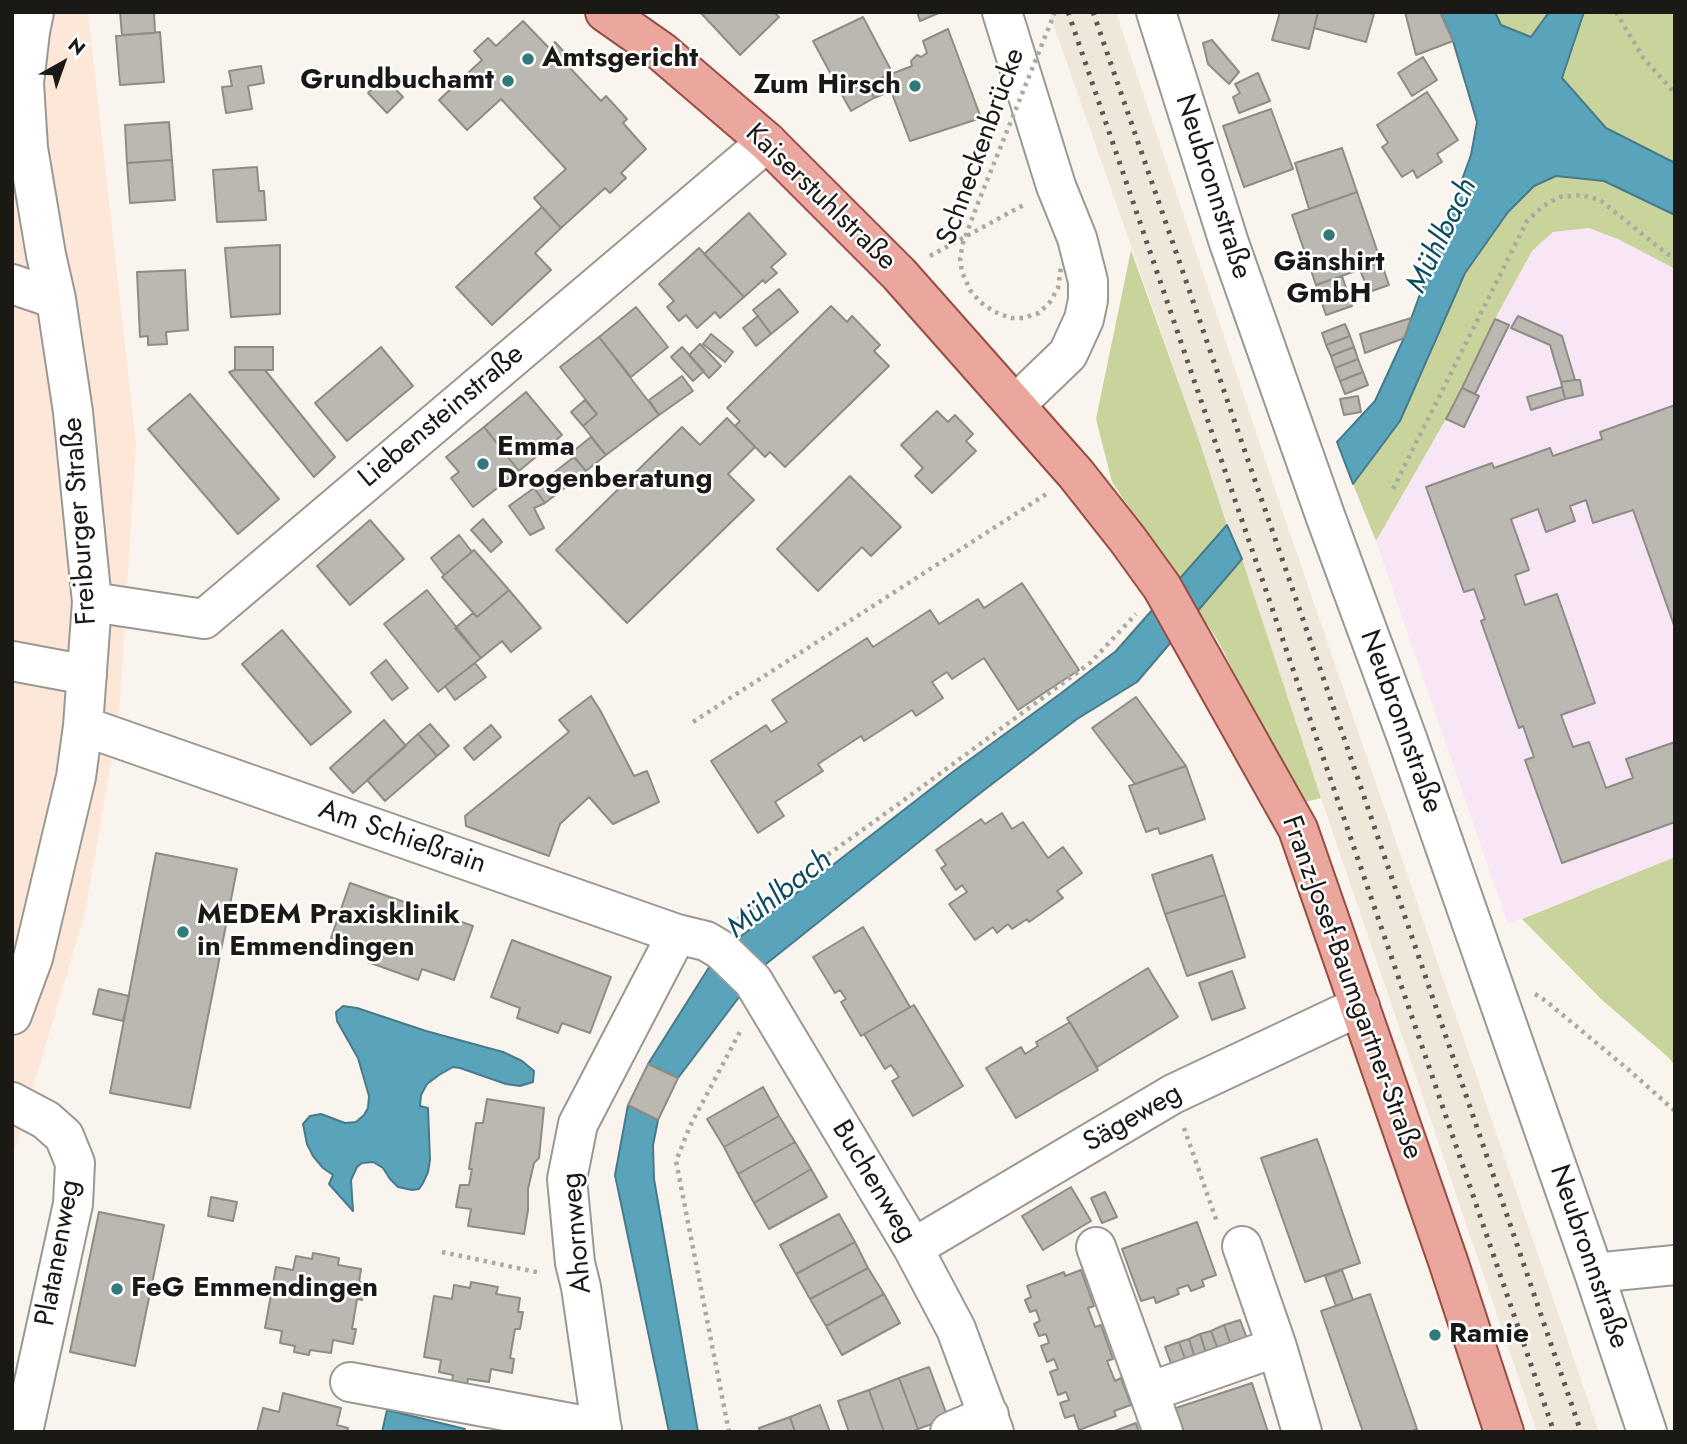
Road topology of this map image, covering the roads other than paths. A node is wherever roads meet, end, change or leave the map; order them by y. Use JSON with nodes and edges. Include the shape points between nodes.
{"nodes":[{"id":1,"x":34,"y":12,"type":"edge"},
{"id":2,"x":605,"y":12,"type":"edge"},
{"id":3,"x":1002,"y":12,"type":"edge"},
{"id":4,"x":1156,"y":12,"type":"edge"},
{"id":5,"x":12,"y":107,"type":"edge"},
{"id":6,"x":767,"y":142,"type":"junction"},
{"id":7,"x":28,"y":148,"type":"junction"},
{"id":8,"x":12,"y":285,"type":"edge"},
{"id":9,"x":55,"y":299,"type":"junction"},
{"id":10,"x":1016,"y":404,"type":"junction"},
{"id":11,"x":92,"y":602,"type":"junction"},
{"id":12,"x":12,"y":661,"type":"edge"},
{"id":13,"x":87,"y":675,"type":"junction"},
{"id":14,"x":83,"y":726,"type":"junction"},
{"id":15,"x":701,"y":942,"type":"junction"},
{"id":16,"x":1360,"y":1006,"type":"junction"},
{"id":17,"x":12,"y":1015,"type":"edge"},
{"id":18,"x":12,"y":1102,"type":"edge"},
{"id":19,"x":1242,"y":1246,"type":"road end"},
{"id":20,"x":1096,"y":1247,"type":"dead end"},
{"id":21,"x":913,"y":1248,"type":"junction"},
{"id":22,"x":1675,"y":1265,"type":"edge"},
{"id":23,"x":1594,"y":1273,"type":"junction"},
{"id":24,"x":1277,"y":1347,"type":"junction"},
{"id":25,"x":350,"y":1382,"type":"dead end"},
{"id":26,"x":1149,"y":1392,"type":"junction"},
{"id":27,"x":992,"y":1424,"type":"edge"},
{"id":28,"x":602,"y":1431,"type":"edge"},
{"id":29,"x":23,"y":1432,"type":"edge"},
{"id":30,"x":950,"y":1432,"type":"edge"},
{"id":31,"x":1163,"y":1432,"type":"edge"},
{"id":32,"x":1302,"y":1432,"type":"edge"},
{"id":33,"x":1504,"y":1432,"type":"edge"},
{"id":34,"x":1647,"y":1432,"type":"edge"}],
"edges":[{"from":1,"to":7,"type":"street","name":"Freiburger Straße","via":[[24,83]]},
{"from":2,"to":6,"type":"main road","name":"Kaiserstuhlstraße","via":[[662,52]]},
{"from":3,"to":10,"type":"street","via":[[1088,281],[1084,319],[1068,354]]},
{"from":4,"to":23,"type":"street","name":"Neubronnstraße","via":[[1229,243]]},
{"from":5,"to":7,"type":"street","name":"Freiburger Straße"},
{"from":6,"to":10,"type":"main road","name":"Kaiserstuhlstraße","via":[[899,274]]},
{"from":6,"to":11,"type":"street","name":"Liebensteinstraße","via":[[204,619]]},
{"from":7,"to":9,"type":"street","name":"Freiburger Straße"},
{"from":8,"to":9,"type":"street"},
{"from":9,"to":11,"type":"street","name":"Freiburger Straße","via":[[73,412]]},
{"from":10,"to":16,"type":"main road","name":"Franz-Josef-Baumgartner-Straße","via":[[1163,588],[1298,829]]},
{"from":11,"to":13,"type":"street","name":"Freiburger Straße"},
{"from":12,"to":13,"type":"street"},
{"from":13,"to":14,"type":"street","name":"Freiburger Straße"},
{"from":14,"to":15,"type":"street","name":"Am Schießrain"},
{"from":14,"to":17,"type":"street","name":"Freiburger Straße","via":[[72,796],[33,958]]},
{"from":15,"to":21,"type":"street","name":"Buchenweg","via":[[757,987]]},
{"from":15,"to":28,"type":"street","name":"Ahornweg","via":[[579,1124],[567,1179],[575,1263]]},
{"from":16,"to":21,"type":"street","name":"Sägeweg","via":[[1173,1094]]},
{"from":16,"to":33,"type":"main road","name":"Franz-Josef-Baumgartner-Straße"},
{"from":18,"to":29,"type":"street","name":"Platanenweg","via":[[46,1120],[64,1136],[75,1163],[73,1203]]},
{"from":19,"to":24,"type":"street"},
{"from":20,"to":26,"type":"street"},
{"from":21,"to":27,"type":"street","name":"Buchenweg","via":[[956,1329]]},
{"from":22,"to":23,"type":"street"},
{"from":23,"to":34,"type":"street","name":"Neubronnstraße"},
{"from":24,"to":26,"type":"street"},
{"from":24,"to":32,"type":"street"},
{"from":25,"to":28,"type":"street","name":"Ahornweg"},
{"from":26,"to":31,"type":"street"},
{"from":27,"to":30,"type":"street"}]}
